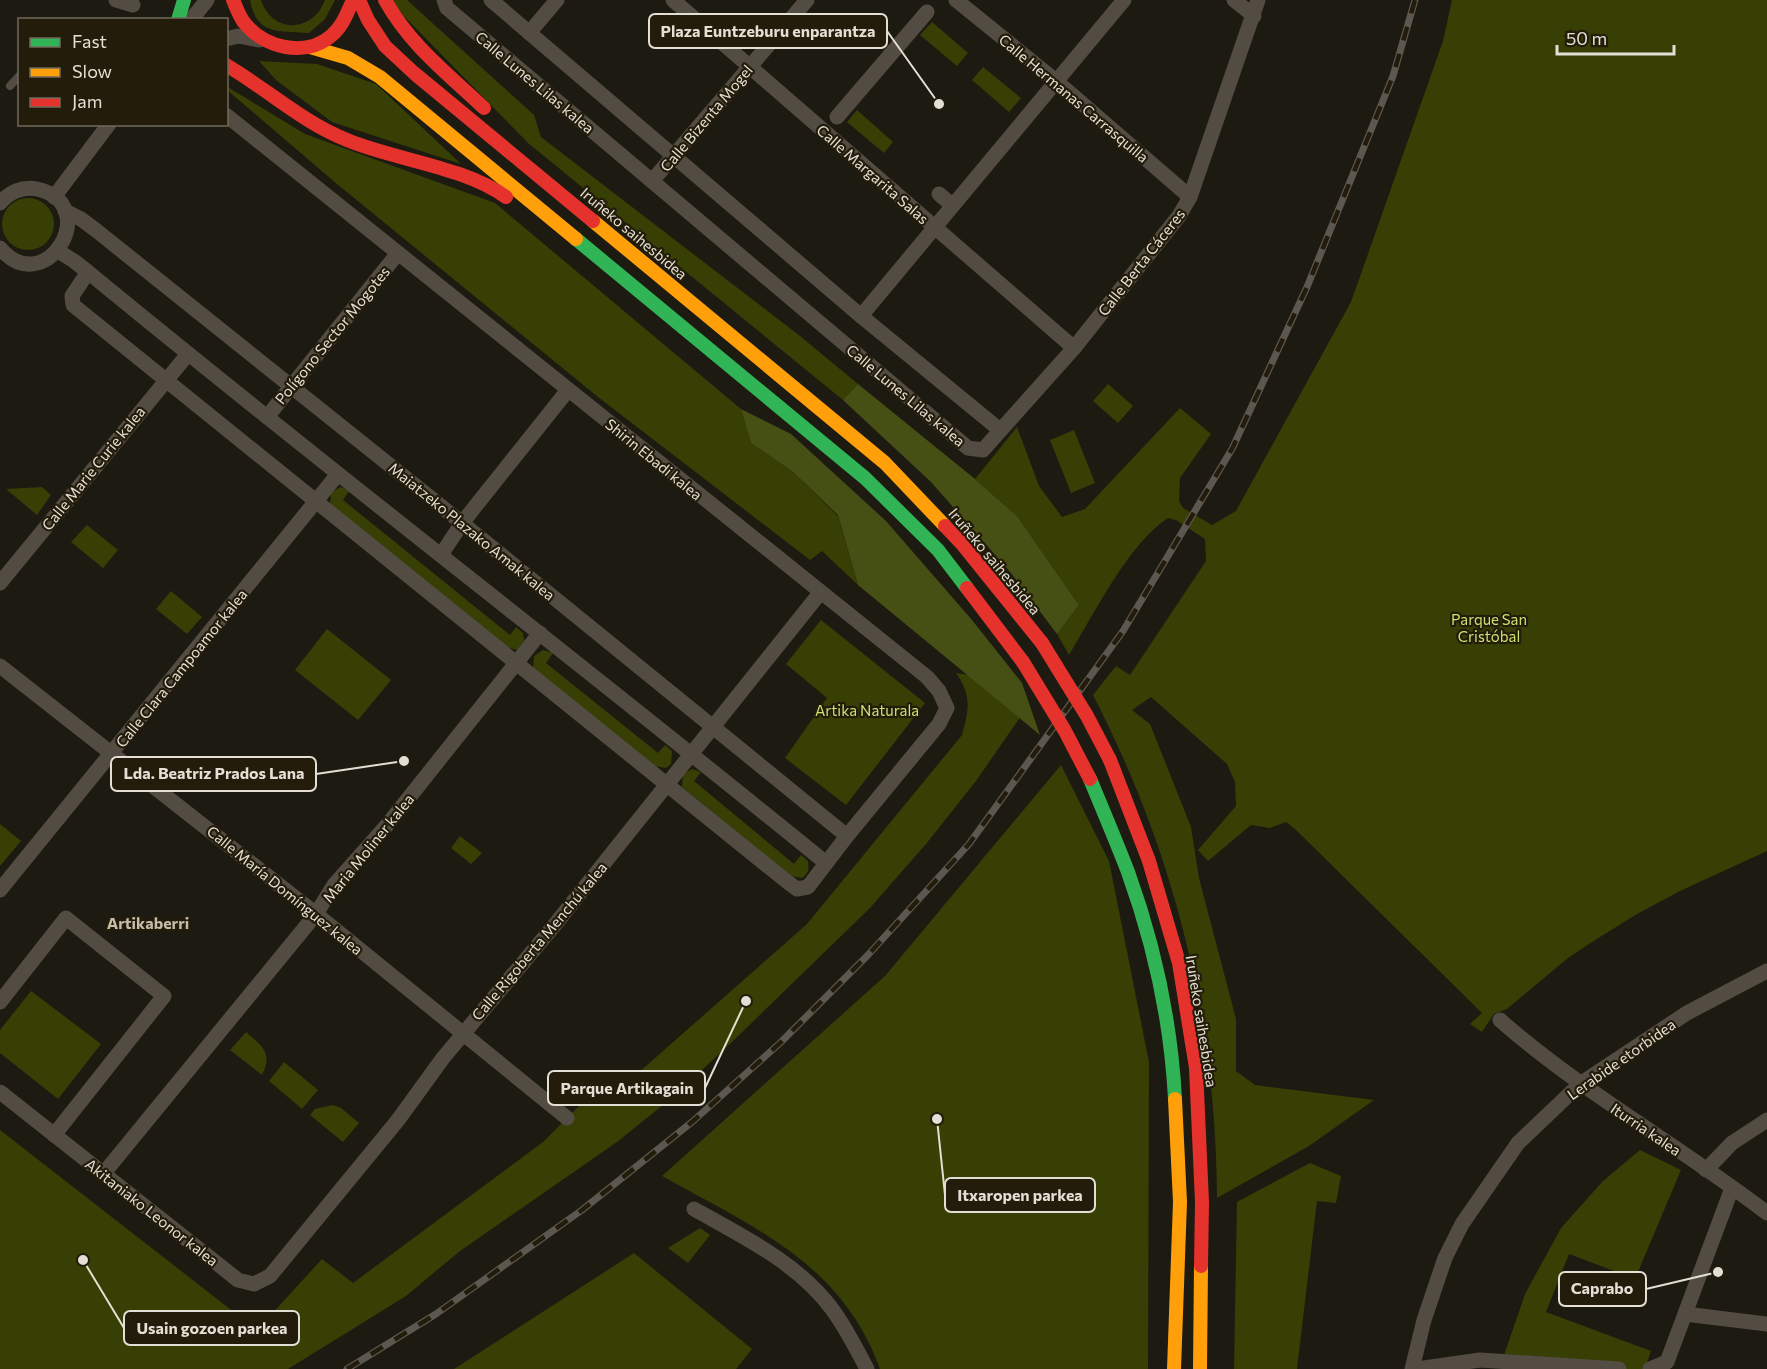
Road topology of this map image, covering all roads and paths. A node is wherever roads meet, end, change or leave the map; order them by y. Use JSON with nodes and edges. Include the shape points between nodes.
{"nodes":[{"id":1,"x":116,"y":0,"type":"edge"},
{"id":2,"x":184,"y":0,"type":"edge"},
{"id":3,"x":207,"y":0,"type":"edge"},
{"id":4,"x":233,"y":0,"type":"edge"},
{"id":5,"x":353,"y":0,"type":"edge"},
{"id":6,"x":358,"y":0,"type":"edge"},
{"id":7,"x":386,"y":0,"type":"edge"},
{"id":8,"x":444,"y":0,"type":"edge"},
{"id":9,"x":491,"y":0,"type":"edge"},
{"id":10,"x":557,"y":0,"type":"edge"},
{"id":11,"x":673,"y":0,"type":"edge"},
{"id":12,"x":807,"y":0,"type":"edge"},
{"id":13,"x":956,"y":0,"type":"edge"},
{"id":14,"x":1124,"y":0,"type":"edge"},
{"id":15,"x":1234,"y":0,"type":"edge"},
{"id":16,"x":1258,"y":0,"type":"edge"},
{"id":17,"x":133,"y":5,"type":"dead end"},
{"id":18,"x":927,"y":12,"type":"dead end"},
{"id":19,"x":1254,"y":16,"type":"junction"},
{"id":20,"x":179,"y":18,"type":"edge"},
{"id":21,"x":193,"y":18,"type":"edge"},
{"id":22,"x":529,"y":33,"type":"junction"},
{"id":23,"x":228,"y":38,"type":"edge"},
{"id":24,"x":263,"y":41,"type":"junction"},
{"id":25,"x":310,"y":47,"type":"junction"},
{"id":26,"x":228,"y":66,"type":"edge"},
{"id":27,"x":750,"y":66,"type":"junction"},
{"id":28,"x":18,"y":77,"type":"edge"},
{"id":29,"x":1056,"y":81,"type":"junction"},
{"id":30,"x":10,"y":86,"type":"dead end"},
{"id":31,"x":228,"y":117,"type":"edge"},
{"id":32,"x":837,"y":117,"type":"dead end"},
{"id":33,"x":1005,"y":117,"type":"dead end"},
{"id":34,"x":495,"y":119,"type":"dead end"},
{"id":35,"x":107,"y":126,"type":"edge"},
{"id":36,"x":1017,"y":127,"type":"junction"},
{"id":37,"x":520,"y":142,"type":"dead end"},
{"id":38,"x":674,"y":156,"type":"junction"},
{"id":39,"x":652,"y":181,"type":"junction"},
{"id":40,"x":939,"y":194,"type":"dead end"},
{"id":41,"x":54,"y":197,"type":"junction"},
{"id":42,"x":1190,"y":197,"type":"junction"},
{"id":43,"x":0,"y":203,"type":"edge"},
{"id":44,"x":952,"y":205,"type":"junction"},
{"id":45,"x":65,"y":211,"type":"junction"},
{"id":46,"x":935,"y":227,"type":"junction"},
{"id":47,"x":58,"y":251,"type":"junction"},
{"id":48,"x":398,"y":253,"type":"junction"},
{"id":49,"x":2,"y":255,"type":"edge"},
{"id":50,"x":88,"y":272,"type":"junction"},
{"id":51,"x":861,"y":316,"type":"junction"},
{"id":52,"x":1074,"y":348,"type":"junction"},
{"id":53,"x":188,"y":354,"type":"junction"},
{"id":54,"x":775,"y":370,"type":"junction"},
{"id":55,"x":165,"y":380,"type":"junction"},
{"id":56,"x":291,"y":386,"type":"junction"},
{"id":57,"x":568,"y":390,"type":"junction"},
{"id":58,"x":779,"y":405,"type":"junction"},
{"id":59,"x":267,"y":417,"type":"junction"},
{"id":60,"x":1000,"y":430,"type":"junction"},
{"id":61,"x":338,"y":474,"type":"junction"},
{"id":62,"x":316,"y":502,"type":"junction"},
{"id":63,"x":462,"y":523,"type":"junction"},
{"id":64,"x":441,"y":555,"type":"junction"},
{"id":65,"x":0,"y":583,"type":"edge"},
{"id":66,"x":820,"y":593,"type":"junction"},
{"id":67,"x":540,"y":633,"type":"junction"},
{"id":68,"x":516,"y":664,"type":"junction"},
{"id":69,"x":0,"y":666,"type":"edge"},
{"id":70,"x":713,"y":726,"type":"junction"},
{"id":71,"x":112,"y":752,"type":"junction"},
{"id":72,"x":691,"y":753,"type":"junction"},
{"id":73,"x":665,"y":785,"type":"junction"},
{"id":74,"x":847,"y":836,"type":"junction"},
{"id":75,"x":826,"y":863,"type":"junction"},
{"id":76,"x":0,"y":890,"type":"edge"},
{"id":77,"x":316,"y":914,"type":"junction"},
{"id":78,"x":1767,"y":971,"type":"edge"},
{"id":79,"x":0,"y":1002,"type":"edge"},
{"id":80,"x":1500,"y":1020,"type":"dead end"},
{"id":81,"x":462,"y":1034,"type":"junction"},
{"id":82,"x":1580,"y":1084,"type":"junction"},
{"id":83,"x":0,"y":1092,"type":"edge"},
{"id":84,"x":567,"y":1118,"type":"dead end"},
{"id":85,"x":1767,"y":1120,"type":"edge"},
{"id":86,"x":54,"y":1134,"type":"junction"},
{"id":87,"x":1706,"y":1170,"type":"junction"},
{"id":88,"x":104,"y":1173,"type":"junction"},
{"id":89,"x":1732,"y":1188,"type":"junction"},
{"id":90,"x":694,"y":1209,"type":"dead end"},
{"id":91,"x":1767,"y":1214,"type":"edge"},
{"id":92,"x":254,"y":1284,"type":"joint"},
{"id":93,"x":1685,"y":1314,"type":"junction"},
{"id":94,"x":1767,"y":1324,"type":"edge"},
{"id":95,"x":867,"y":1369,"type":"edge"},
{"id":96,"x":1174,"y":1369,"type":"edge"},
{"id":97,"x":1200,"y":1369,"type":"edge"},
{"id":98,"x":1415,"y":1369,"type":"edge"},
{"id":99,"x":1619,"y":1369,"type":"edge"},
{"id":100,"x":1650,"y":1369,"type":"edge"}],
"edges":[{"from":1,"to":17,"type":"street"},
{"from":2,"to":20,"type":"highway"},
{"from":3,"to":21,"type":"street"},
{"from":4,"to":24,"type":"highway","via":[[238,15]]},
{"from":5,"to":25,"type":"highway","via":[[341,26]]},
{"from":6,"to":54,"type":"highway","name":"Iruñeko saihesbidea","via":[[385,46],[414,73]]},
{"from":7,"to":34,"type":"highway","via":[[415,41]]},
{"from":8,"to":39,"type":"street","name":"Calle Lunes Lilas kalea","via":[[447,8]]},
{"from":9,"to":22,"type":"street"},
{"from":10,"to":22,"type":"street"},
{"from":11,"to":27,"type":"street","name":"Calle Margarita Salas"},
{"from":12,"to":27,"type":"street","name":"Calle Bizenta Mogel"},
{"from":13,"to":29,"type":"street","name":"Calle Hermanas Carrasquilla"},
{"from":14,"to":29,"type":"street"},
{"from":15,"to":19,"type":"street"},
{"from":16,"to":19,"type":"street","name":"Calle Berta Cáceres"},
{"from":18,"to":32,"type":"street","via":[[885,69]]},
{"from":19,"to":42,"type":"street","name":"Calle Berta Cáceres"},
{"from":22,"to":38,"type":"street"},
{"from":23,"to":24,"type":"street","via":[[238,36]]},
{"from":24,"to":25,"type":"highway","via":[[286,48]]},
{"from":25,"to":58,"type":"highway","via":[[348,58],[381,76]]},
{"from":26,"to":58,"type":"highway","via":[[334,135],[359,146],[473,178],[501,193],[718,371]]},
{"from":27,"to":38,"type":"street","name":"Calle Bizenta Mogel"},
{"from":27,"to":46,"type":"street","name":"Calle Margarita Salas"},
{"from":28,"to":30,"type":"lane"},
{"from":29,"to":36,"type":"street"},
{"from":29,"to":42,"type":"street","name":"Calle Hermanas Carrasquilla"},
{"from":31,"to":48,"type":"street","name":"Shirin Ebadi kalea"},
{"from":33,"to":36,"type":"street"},
{"from":35,"to":41,"type":"street"},
{"from":36,"to":44,"type":"street"},
{"from":37,"to":54,"type":"highway","via":[[712,304]]},
{"from":38,"to":39,"type":"street","name":"Calle Bizenta Mogel"},
{"from":38,"to":51,"type":"street"},
{"from":39,"to":60,"type":"street","name":"Calle Lunes Lilas kalea","via":[[968,448],[983,450]]},
{"from":40,"to":44,"type":"street"},
{"from":41,"to":43,"type":"street","via":[[33,188],[21,189]]},
{"from":41,"to":45,"type":"street"},
{"from":42,"to":52,"type":"street","name":"Calle Berta Cáceres"},
{"from":44,"to":46,"type":"street"},
{"from":45,"to":47,"type":"street","via":[[67,232]]},
{"from":45,"to":56,"type":"street","name":"Maiatzeko Plazako Amak kalea","via":[[97,231]]},
{"from":46,"to":51,"type":"street"},
{"from":46,"to":52,"type":"street","name":"Calle Margarita Salas"},
{"from":47,"to":49,"type":"street","via":[[49,259],[27,264]]},
{"from":47,"to":50,"type":"street"},
{"from":48,"to":56,"type":"street","name":"Polígono Sector Mogotes"},
{"from":48,"to":57,"type":"street","name":"Shirin Ebadi kalea"},
{"from":50,"to":53,"type":"street"},
{"from":50,"to":55,"type":"street","via":[[72,296],[73,305]]},
{"from":51,"to":60,"type":"street"},
{"from":52,"to":60,"type":"street","name":"Calle Berta Cáceres"},
{"from":53,"to":55,"type":"street","name":"Calle Marie Curie kalea"},
{"from":53,"to":59,"type":"street"},
{"from":54,"to":97,"type":"highway","name":"Iruñeko saihesbidea","bridge":true,"via":[[885,463],[963,545],[1042,643],[1088,716],[1110,760],[1149,861],[1179,963],[1196,1068],[1202,1202]]},
{"from":55,"to":62,"type":"street"},
{"from":55,"to":65,"type":"street","name":"Calle Marie Curie kalea"},
{"from":56,"to":59,"type":"street","name":"Polígono Sector Mogotes"},
{"from":56,"to":63,"type":"street","name":"Maiatzeko Plazako Amak kalea"},
{"from":57,"to":63,"type":"street"},
{"from":57,"to":66,"type":"street","name":"Shirin Ebadi kalea"},
{"from":58,"to":96,"type":"highway","bridge":true,"via":[[865,478],[938,550],[1023,662],[1090,779],[1128,873],[1156,967],[1173,1070],[1180,1202]]},
{"from":59,"to":61,"type":"street"},
{"from":61,"to":62,"type":"street","name":"Calle Clara Campoamor kalea"},
{"from":61,"to":64,"type":"street"},
{"from":62,"to":68,"type":"street"},
{"from":62,"to":71,"type":"street","name":"Calle Clara Campoamor kalea"},
{"from":63,"to":64,"type":"street"},
{"from":63,"to":70,"type":"street","name":"Maiatzeko Plazako Amak kalea"},
{"from":64,"to":67,"type":"street"},
{"from":66,"to":70,"type":"street","name":"Calle Rigoberta Menchú kalea"},
{"from":66,"to":74,"type":"street","name":"Shirin Ebadi kalea","via":[[927,677],[947,708],[939,724]]},
{"from":67,"to":68,"type":"street","name":"Maria Moliner kalea"},
{"from":67,"to":72,"type":"street"},
{"from":68,"to":73,"type":"street"},
{"from":68,"to":77,"type":"street","name":"Maria Moliner kalea","via":[[334,885]]},
{"from":69,"to":71,"type":"street","name":"Calle María Domínguez kalea"},
{"from":70,"to":72,"type":"street","name":"Calle Rigoberta Menchú kalea"},
{"from":70,"to":74,"type":"street","name":"Maiatzeko Plazako Amak kalea"},
{"from":71,"to":76,"type":"street","name":"Calle Clara Campoamor kalea"},
{"from":71,"to":77,"type":"street","name":"Calle María Domínguez kalea"},
{"from":72,"to":73,"type":"street","name":"Calle Rigoberta Menchú kalea"},
{"from":72,"to":75,"type":"street"},
{"from":73,"to":75,"type":"street","via":[[796,889],[808,887]]},
{"from":73,"to":81,"type":"street","name":"Calle Rigoberta Menchú kalea"},
{"from":74,"to":75,"type":"street"},
{"from":77,"to":81,"type":"street","name":"Calle María Domínguez kalea"},
{"from":77,"to":88,"type":"street","name":"Maria Moliner kalea"},
{"from":78,"to":82,"type":"street","name":"Lerabide etorbidea","via":[[1687,1013]]},
{"from":79,"to":86,"type":"street","via":[[66,918],[164,996]]},
{"from":80,"to":82,"type":"street","name":"Iturria kalea"},
{"from":81,"to":84,"type":"street","name":"Calle María Domínguez kalea"},
{"from":81,"to":92,"type":"street","name":"Calle Rigoberta Menchú kalea","via":[[398,1120],[270,1276]]},
{"from":82,"to":87,"type":"street","name":"Iturria kalea"},
{"from":82,"to":98,"type":"street","name":"Lerabide etorbidea","via":[[1518,1143],[1462,1224],[1445,1258],[1424,1320]]},
{"from":83,"to":86,"type":"street","name":"Akitaniako Leonor kalea"},
{"from":85,"to":87,"type":"street","via":[[1732,1143]]},
{"from":86,"to":88,"type":"street","name":"Akitaniako Leonor kalea"},
{"from":87,"to":89,"type":"street","name":"Iturria kalea"},
{"from":88,"to":92,"type":"street","name":"Akitaniako Leonor kalea","via":[[238,1280]]},
{"from":89,"to":91,"type":"street","name":"Iturria kalea"},
{"from":89,"to":93,"type":"street"},
{"from":90,"to":95,"type":"street","via":[[782,1261],[804,1280],[831,1307]]},
{"from":93,"to":94,"type":"street"},
{"from":93,"to":100,"type":"street","via":[[1667,1362]]},
{"from":98,"to":99,"type":"street","via":[[1480,1360]]}]}
